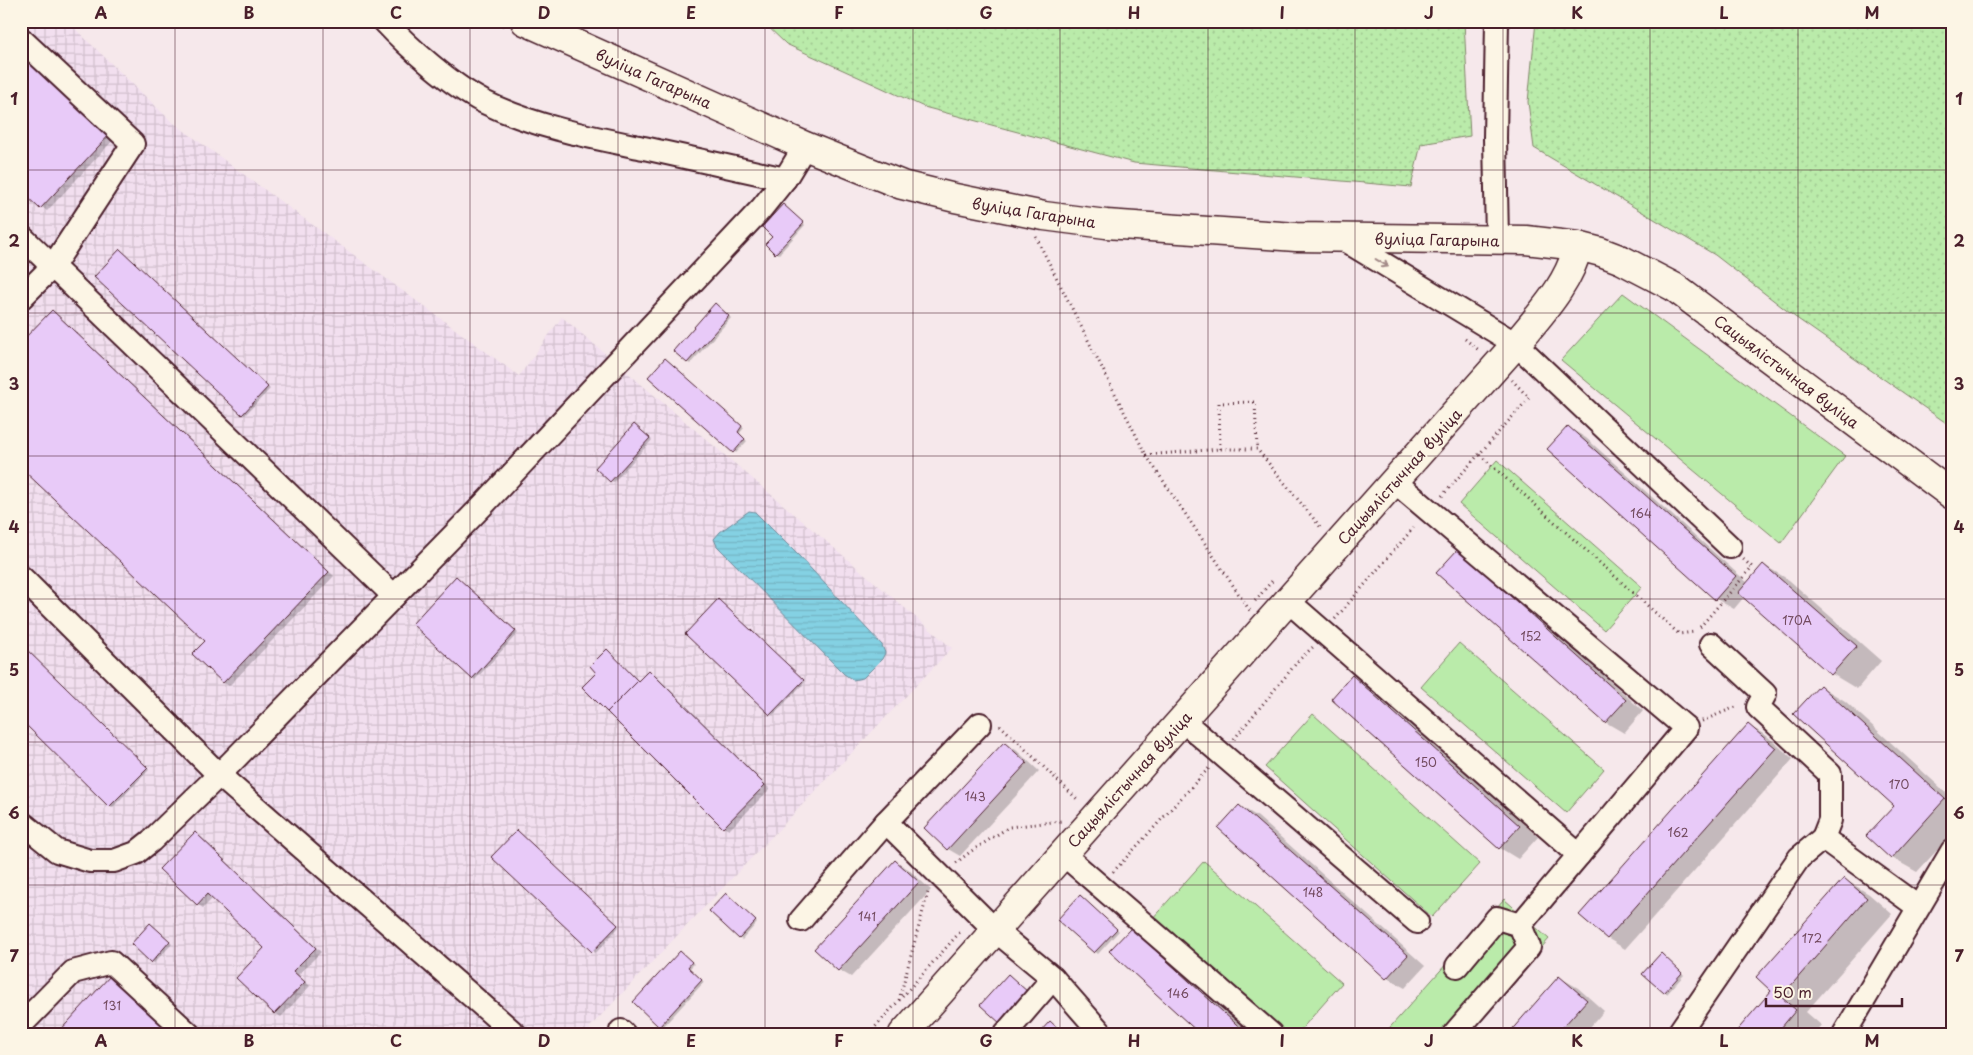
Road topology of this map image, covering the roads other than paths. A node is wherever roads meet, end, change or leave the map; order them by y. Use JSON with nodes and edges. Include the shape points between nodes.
{"nodes":[{"id":1,"x":384,"y":21,"type":"edge"},
{"id":2,"x":1497,"y":21,"type":"edge"},
{"id":3,"x":530,"y":22,"type":"edge"},
{"id":4,"x":21,"y":40,"type":"edge"},
{"id":5,"x":805,"y":146,"type":"junction"},
{"id":6,"x":785,"y":179,"type":"junction"},
{"id":7,"x":21,"y":236,"type":"edge"},
{"id":8,"x":1340,"y":238,"type":"junction"},
{"id":9,"x":1497,"y":240,"type":"junction"},
{"id":10,"x":1578,"y":246,"type":"junction"},
{"id":11,"x":53,"y":266,"type":"junction"},
{"id":12,"x":21,"y":298,"type":"edge"},
{"id":13,"x":1516,"y":344,"type":"junction"},
{"id":14,"x":1394,"y":481,"type":"junction"},
{"id":15,"x":1952,"y":495,"type":"edge"},
{"id":16,"x":1730,"y":547,"type":"road end"},
{"id":17,"x":21,"y":577,"type":"edge"},
{"id":18,"x":394,"y":596,"type":"junction"},
{"id":19,"x":1288,"y":601,"type":"junction"},
{"id":20,"x":1711,"y":644,"type":"dead end"},
{"id":21,"x":1182,"y":720,"type":"junction"},
{"id":22,"x":980,"y":724,"type":"road end"},
{"id":23,"x":219,"y":776,"type":"junction"},
{"id":24,"x":21,"y":822,"type":"edge"},
{"id":25,"x":886,"y":822,"type":"junction"},
{"id":26,"x":1823,"y":838,"type":"junction"},
{"id":27,"x":1952,"y":851,"type":"edge"},
{"id":28,"x":1063,"y":854,"type":"junction"},
{"id":29,"x":1579,"y":855,"type":"junction"},
{"id":30,"x":1918,"y":907,"type":"junction"},
{"id":31,"x":801,"y":920,"type":"dead end"},
{"id":32,"x":1417,"y":922,"type":"dead end"},
{"id":33,"x":1520,"y":925,"type":"junction"},
{"id":34,"x":978,"y":931,"type":"junction"},
{"id":35,"x":1457,"y":966,"type":"dead end"},
{"id":36,"x":1053,"y":978,"type":"junction"},
{"id":37,"x":21,"y":1025,"type":"edge"},
{"id":38,"x":189,"y":1034,"type":"edge"},
{"id":39,"x":515,"y":1034,"type":"edge"},
{"id":40,"x":903,"y":1034,"type":"edge"},
{"id":41,"x":1005,"y":1034,"type":"edge"},
{"id":42,"x":1102,"y":1034,"type":"edge"},
{"id":43,"x":1271,"y":1034,"type":"edge"},
{"id":44,"x":1454,"y":1034,"type":"edge"},
{"id":45,"x":1678,"y":1034,"type":"edge"},
{"id":46,"x":1844,"y":1034,"type":"edge"}],
"edges":[{"from":1,"to":6,"type":"street","via":[[404,43],[453,81],[483,101],[516,115],[559,130]]},
{"from":2,"to":9,"type":"street"},
{"from":3,"to":5,"type":"main road","name":"вуліца Гагарына"},
{"from":4,"to":11,"type":"street","via":[[133,144]]},
{"from":5,"to":6,"type":"street"},
{"from":5,"to":8,"type":"main road","name":"вуліца Гагарына","via":[[902,185],[1044,216],[1106,224]]},
{"from":6,"to":18,"type":"street","via":[[761,209],[491,497]]},
{"from":7,"to":11,"type":"street"},
{"from":8,"to":9,"type":"main road","name":"вуліца Гагарына"},
{"from":8,"to":13,"type":"street","one_way":true},
{"from":9,"to":10,"type":"main road","name":"вуліца Гагарына"},
{"from":10,"to":13,"type":"main road","name":"Сацыялістычная вуліца","via":[[1566,281]]},
{"from":10,"to":15,"type":"main road","name":"Сацыялістычная вуліца","via":[[1622,260],[1674,287]]},
{"from":11,"to":12,"type":"street"},
{"from":11,"to":18,"type":"street"},
{"from":13,"to":14,"type":"main road","name":"Сацыялістычная вуліца"},
{"from":13,"to":16,"type":"street"},
{"from":14,"to":19,"type":"main road","name":"Сацыялістычная вуліца"},
{"from":14,"to":29,"type":"street","via":[[1686,728]]},
{"from":17,"to":23,"type":"street"},
{"from":18,"to":23,"type":"street"},
{"from":19,"to":21,"type":"main road","name":"Сацыялістычная вуліца"},
{"from":19,"to":29,"type":"street"},
{"from":20,"to":26,"type":"street","via":[[1764,694],[1758,707],[1830,774],[1830,820]]},
{"from":21,"to":28,"type":"main road","name":"Сацыялістычная вуліца"},
{"from":21,"to":32,"type":"street"},
{"from":22,"to":25,"type":"street"},
{"from":23,"to":24,"type":"street","via":[[151,841],[136,853],[114,861],[90,861],[57,851]]},
{"from":23,"to":39,"type":"street"},
{"from":25,"to":31,"type":"street"},
{"from":25,"to":34,"type":"street"},
{"from":26,"to":30,"type":"street"},
{"from":26,"to":45,"type":"street","via":[[1799,858]]},
{"from":27,"to":30,"type":"street"},
{"from":28,"to":34,"type":"main road","name":"Сацыялістычная вуліца"},
{"from":28,"to":43,"type":"street"},
{"from":29,"to":33,"type":"street"},
{"from":30,"to":46,"type":"street"},
{"from":33,"to":35,"type":"street","via":[[1497,918]]},
{"from":33,"to":44,"type":"street","via":[[1529,947]]},
{"from":34,"to":36,"type":"street"},
{"from":34,"to":40,"type":"main road","name":"Сацыялістычная вуліца"},
{"from":36,"to":41,"type":"street"},
{"from":36,"to":42,"type":"street"},
{"from":37,"to":38,"type":"street","via":[[73,972],[112,962]]}]}
